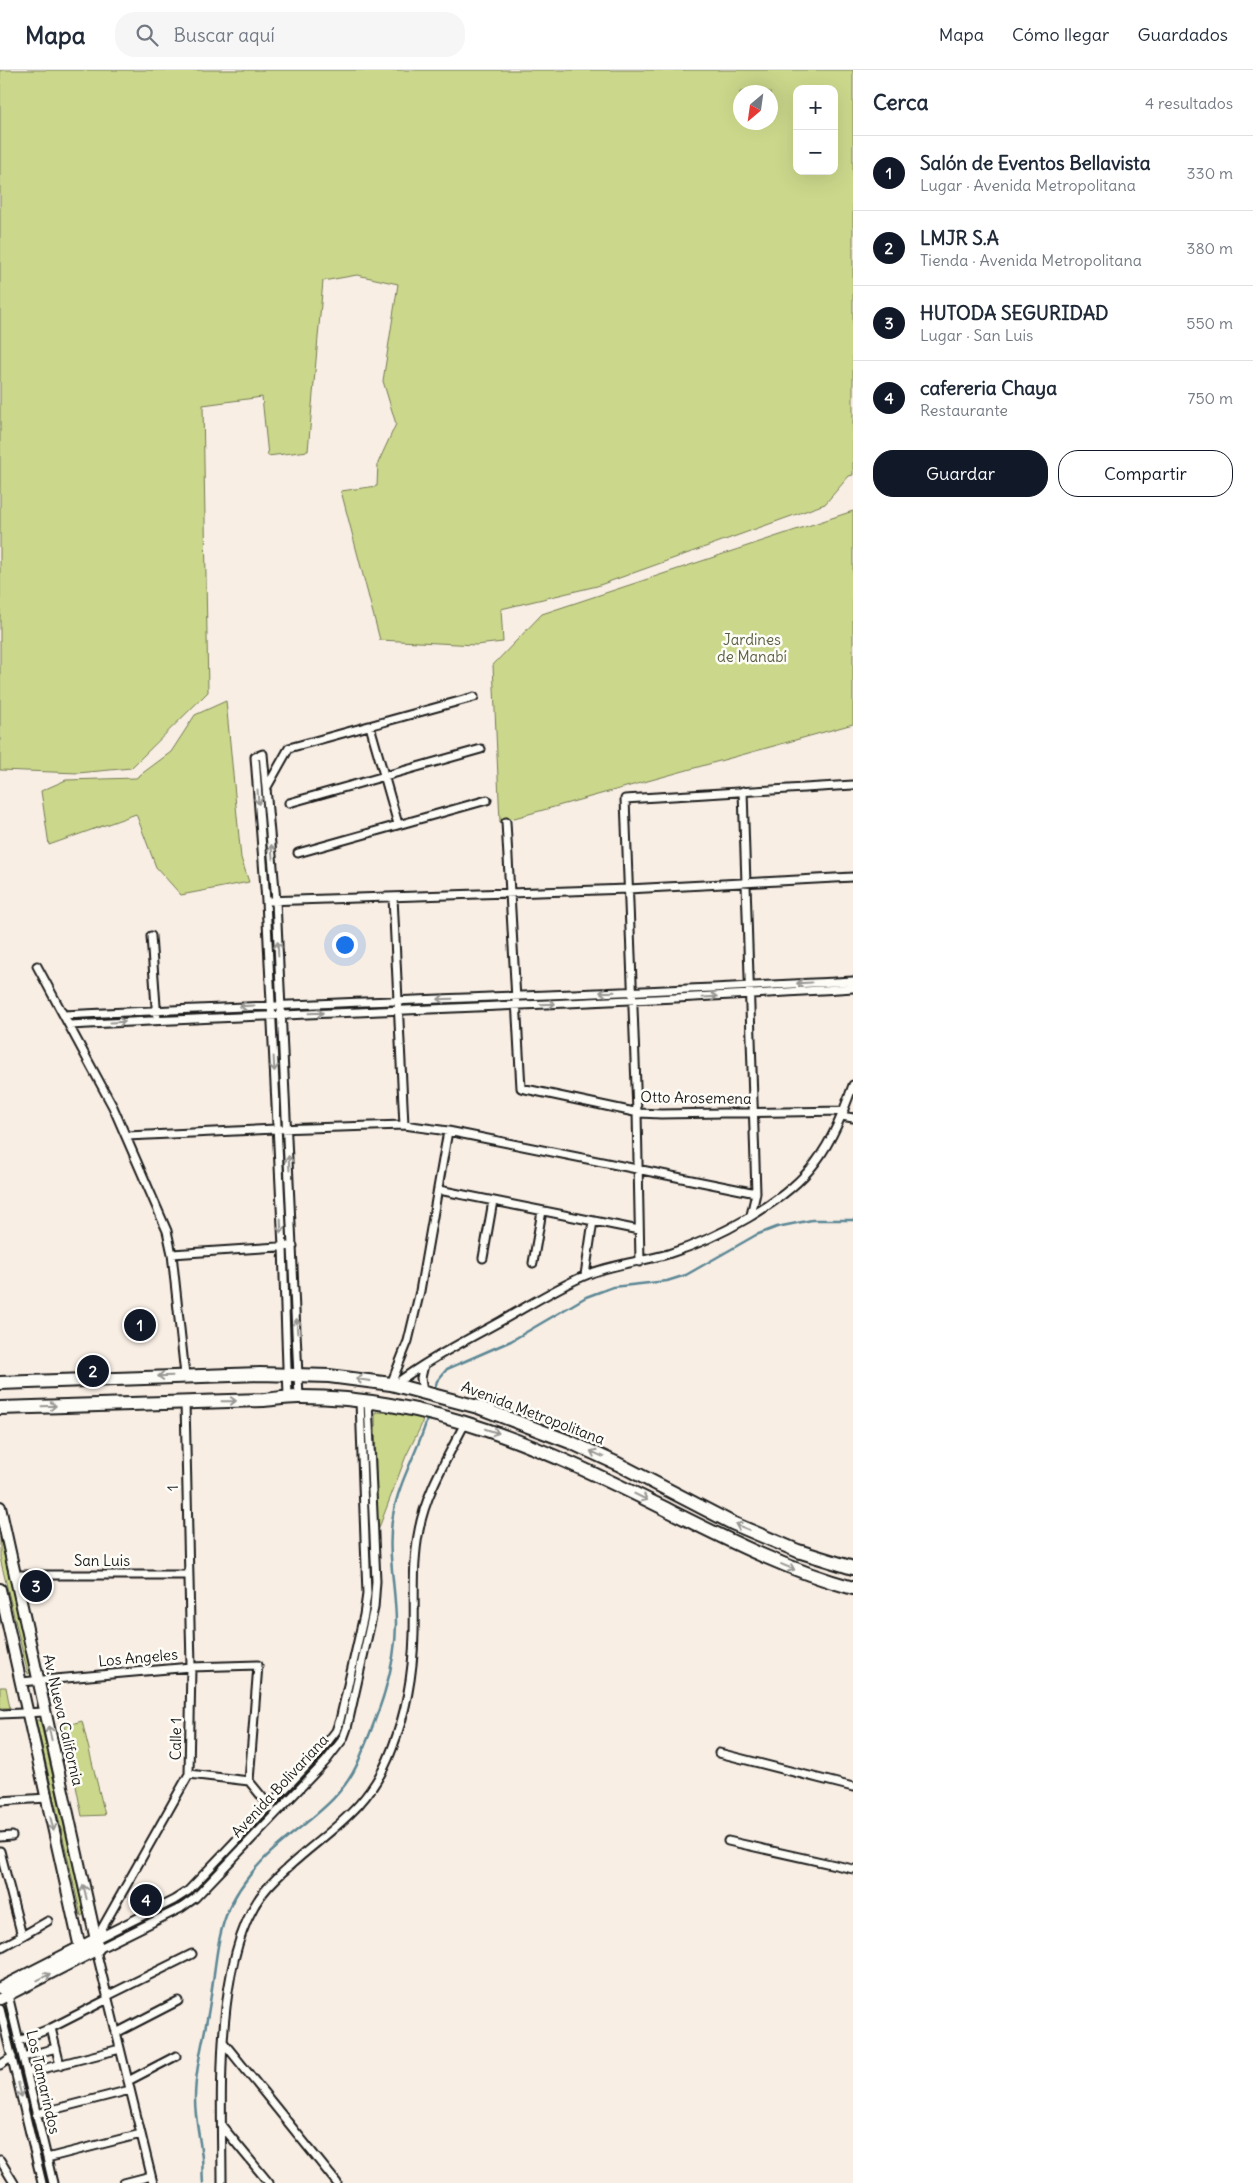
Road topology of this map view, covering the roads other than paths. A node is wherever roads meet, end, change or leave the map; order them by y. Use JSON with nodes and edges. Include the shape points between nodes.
{"nodes":[{"id":1,"x":474,"y":697,"type":"dead end"},
{"id":2,"x":370,"y":726,"type":"junction"},
{"id":3,"x":481,"y":749,"type":"dead end"},
{"id":4,"x":385,"y":776,"type":"junction"},
{"id":5,"x":853,"y":785,"type":"edge"},
{"id":6,"x":267,"y":788,"type":"junction"},
{"id":7,"x":743,"y":791,"type":"junction"},
{"id":8,"x":487,"y":800,"type":"dead end"},
{"id":9,"x":289,"y":803,"type":"dead end"},
{"id":10,"x":506,"y":822,"type":"dead end"},
{"id":11,"x":398,"y":824,"type":"junction"},
{"id":12,"x":298,"y":853,"type":"dead end"},
{"id":13,"x":853,"y":877,"type":"edge"},
{"id":14,"x":746,"y":883,"type":"junction"},
{"id":15,"x":628,"y":889,"type":"junction"},
{"id":16,"x":510,"y":893,"type":"junction"},
{"id":17,"x":393,"y":896,"type":"junction"},
{"id":18,"x":266,"y":901,"type":"junction"},
{"id":19,"x":276,"y":901,"type":"junction"},
{"id":20,"x":151,"y":936,"type":"dead end"},
{"id":21,"x":37,"y":966,"type":"dead end"},
{"id":22,"x":853,"y":981,"type":"edge"},
{"id":23,"x":749,"y":986,"type":"junction"},
{"id":24,"x":853,"y":988,"type":"edge"},
{"id":25,"x":632,"y":992,"type":"junction"},
{"id":26,"x":749,"y":995,"type":"junction"},
{"id":27,"x":516,"y":996,"type":"junction"},
{"id":28,"x":399,"y":1000,"type":"junction"},
{"id":29,"x":633,"y":1000,"type":"junction"},
{"id":30,"x":271,"y":1004,"type":"junction"},
{"id":31,"x":281,"y":1004,"type":"junction"},
{"id":32,"x":516,"y":1005,"type":"junction"},
{"id":33,"x":156,"y":1010,"type":"junction"},
{"id":34,"x":399,"y":1010,"type":"junction"},
{"id":35,"x":271,"y":1014,"type":"junction"},
{"id":36,"x":281,"y":1014,"type":"junction"},
{"id":37,"x":64,"y":1015,"type":"junction"},
{"id":38,"x":157,"y":1020,"type":"junction"},
{"id":39,"x":70,"y":1025,"type":"junction"},
{"id":40,"x":853,"y":1085,"type":"edge"},
{"id":41,"x":637,"y":1112,"type":"junction"},
{"id":42,"x":753,"y":1112,"type":"junction"},
{"id":43,"x":843,"y":1113,"type":"junction"},
{"id":44,"x":853,"y":1118,"type":"edge"},
{"id":45,"x":404,"y":1125,"type":"junction"},
{"id":46,"x":276,"y":1129,"type":"junction"},
{"id":47,"x":288,"y":1130,"type":"junction"},
{"id":48,"x":448,"y":1131,"type":"junction"},
{"id":49,"x":126,"y":1136,"type":"junction"},
{"id":50,"x":638,"y":1170,"type":"junction"},
{"id":51,"x":439,"y":1190,"type":"junction"},
{"id":52,"x":756,"y":1193,"type":"junction"},
{"id":53,"x":493,"y":1201,"type":"junction"},
{"id":54,"x":542,"y":1211,"type":"junction"},
{"id":55,"x":751,"y":1215,"type":"junction"},
{"id":56,"x":593,"y":1222,"type":"junction"},
{"id":57,"x":639,"y":1230,"type":"junction"},
{"id":58,"x":293,"y":1246,"type":"junction"},
{"id":59,"x":282,"y":1247,"type":"junction"},
{"id":60,"x":172,"y":1254,"type":"junction"},
{"id":61,"x":483,"y":1258,"type":"dead end"},
{"id":62,"x":640,"y":1262,"type":"junction"},
{"id":63,"x":533,"y":1263,"type":"dead end"},
{"id":64,"x":585,"y":1275,"type":"junction"},
{"id":65,"x":424,"y":1364,"type":"junction"},
{"id":66,"x":293,"y":1374,"type":"junction"},
{"id":67,"x":185,"y":1375,"type":"junction"},
{"id":68,"x":0,"y":1383,"type":"edge"},
{"id":69,"x":392,"y":1385,"type":"junction"},
{"id":70,"x":425,"y":1393,"type":"junction"},
{"id":71,"x":293,"y":1397,"type":"junction"},
{"id":72,"x":364,"y":1401,"type":"junction"},
{"id":73,"x":185,"y":1402,"type":"junction"},
{"id":74,"x":0,"y":1408,"type":"edge"},
{"id":75,"x":465,"y":1423,"type":"junction"},
{"id":76,"x":0,"y":1508,"type":"edge"},
{"id":77,"x":704,"y":1508,"type":"junction"},
{"id":78,"x":696,"y":1524,"type":"junction"},
{"id":79,"x":853,"y":1568,"type":"edge"},
{"id":80,"x":15,"y":1575,"type":"junction"},
{"id":81,"x":189,"y":1575,"type":"junction"},
{"id":82,"x":853,"y":1588,"type":"edge"},
{"id":83,"x":0,"y":1589,"type":"edge"},
{"id":84,"x":4,"y":1623,"type":"edge"},
{"id":85,"x":191,"y":1667,"type":"junction"},
{"id":86,"x":38,"y":1680,"type":"junction"},
{"id":87,"x":21,"y":1682,"type":"junction"},
{"id":88,"x":45,"y":1712,"type":"junction"},
{"id":89,"x":28,"y":1713,"type":"junction"},
{"id":90,"x":0,"y":1714,"type":"edge"},
{"id":91,"x":719,"y":1753,"type":"dead end"},
{"id":92,"x":188,"y":1774,"type":"junction"},
{"id":93,"x":249,"y":1782,"type":"junction"},
{"id":94,"x":853,"y":1787,"type":"edge"},
{"id":95,"x":47,"y":1798,"type":"junction"},
{"id":96,"x":0,"y":1801,"type":"edge"},
{"id":97,"x":270,"y":1806,"type":"junction"},
{"id":98,"x":276,"y":1814,"type":"junction"},
{"id":99,"x":0,"y":1836,"type":"edge"},
{"id":100,"x":12,"y":1836,"type":"dead end"},
{"id":101,"x":728,"y":1841,"type":"dead end"},
{"id":102,"x":0,"y":1851,"type":"edge"},
{"id":103,"x":853,"y":1869,"type":"edge"},
{"id":104,"x":48,"y":1921,"type":"dead end"},
{"id":105,"x":22,"y":1936,"type":"junction"},
{"id":106,"x":97,"y":1946,"type":"junction"},
{"id":107,"x":0,"y":1948,"type":"edge"},
{"id":108,"x":81,"y":1952,"type":"junction"},
{"id":109,"x":192,"y":1954,"type":"dead end"},
{"id":110,"x":2,"y":1993,"type":"edge"},
{"id":111,"x":108,"y":1997,"type":"junction"},
{"id":112,"x":178,"y":2001,"type":"dead end"},
{"id":113,"x":0,"y":2009,"type":"edge"},
{"id":114,"x":51,"y":2028,"type":"junction"},
{"id":115,"x":116,"y":2033,"type":"junction"},
{"id":116,"x":19,"y":2041,"type":"junction"},
{"id":117,"x":224,"y":2043,"type":"junction"},
{"id":118,"x":56,"y":2048,"type":"junction"},
{"id":119,"x":120,"y":2049,"type":"junction"},
{"id":120,"x":176,"y":2056,"type":"dead end"},
{"id":121,"x":12,"y":2057,"type":"junction"},
{"id":122,"x":23,"y":2057,"type":"junction"},
{"id":123,"x":0,"y":2065,"type":"edge"},
{"id":124,"x":60,"y":2065,"type":"junction"},
{"id":125,"x":27,"y":2073,"type":"junction"},
{"id":126,"x":128,"y":2081,"type":"junction"},
{"id":127,"x":130,"y":2090,"type":"junction"},
{"id":128,"x":36,"y":2114,"type":"junction"},
{"id":129,"x":222,"y":2126,"type":"junction"},
{"id":130,"x":141,"y":2134,"type":"junction"},
{"id":131,"x":47,"y":2158,"type":"junction"},
{"id":132,"x":0,"y":2160,"type":"edge"},
{"id":133,"x":152,"y":2180,"type":"edge"},
{"id":134,"x":14,"y":2183,"type":"edge"},
{"id":135,"x":42,"y":2183,"type":"edge"},
{"id":136,"x":53,"y":2183,"type":"edge"},
{"id":137,"x":124,"y":2183,"type":"edge"},
{"id":138,"x":222,"y":2183,"type":"edge"},
{"id":139,"x":269,"y":2183,"type":"edge"},
{"id":140,"x":337,"y":2183,"type":"edge"}],
"edges":[{"from":1,"to":2,"type":"street"},
{"from":2,"to":4,"type":"street"},
{"from":2,"to":6,"type":"street","via":[[289,748]]},
{"from":3,"to":4,"type":"street"},
{"from":4,"to":9,"type":"street"},
{"from":4,"to":11,"type":"street"},
{"from":5,"to":7,"type":"street"},
{"from":6,"to":18,"type":"street","one_way":true,"via":[[263,754],[255,757]]},
{"from":19,"to":6,"type":"street","one_way":true},
{"from":7,"to":14,"type":"street"},
{"from":7,"to":15,"type":"street","via":[[625,798]]},
{"from":8,"to":11,"type":"street"},
{"from":10,"to":16,"type":"street"},
{"from":11,"to":12,"type":"street"},
{"from":13,"to":14,"type":"street"},
{"from":14,"to":15,"type":"street"},
{"from":14,"to":23,"type":"street"},
{"from":15,"to":16,"type":"street"},
{"from":15,"to":25,"type":"street"},
{"from":16,"to":17,"type":"street"},
{"from":16,"to":27,"type":"street"},
{"from":17,"to":19,"type":"street"},
{"from":17,"to":28,"type":"street"},
{"from":18,"to":19,"type":"street"},
{"from":18,"to":30,"type":"street"},
{"from":31,"to":19,"type":"street","one_way":true},
{"from":20,"to":33,"type":"street"},
{"from":21,"to":37,"type":"street"},
{"from":22,"to":23,"type":"street","one_way":true},
{"from":23,"to":25,"type":"street"},
{"from":23,"to":26,"type":"street"},
{"from":24,"to":26,"type":"street"},
{"from":25,"to":27,"type":"street","one_way":true},
{"from":25,"to":29,"type":"street"},
{"from":29,"to":26,"type":"street","one_way":true},
{"from":26,"to":42,"type":"street"},
{"from":27,"to":28,"type":"street","one_way":true},
{"from":27,"to":32,"type":"street"},
{"from":28,"to":31,"type":"street"},
{"from":28,"to":34,"type":"street"},
{"from":32,"to":29,"type":"street","one_way":true},
{"from":29,"to":41,"type":"street"},
{"from":30,"to":31,"type":"street"},
{"from":30,"to":33,"type":"street","one_way":true},
{"from":30,"to":35,"type":"street"},
{"from":31,"to":36,"type":"street"},
{"from":32,"to":34,"type":"street"},
{"from":32,"to":41,"type":"street","name":"Otto Arosemena","via":[[521,1088]]},
{"from":33,"to":37,"type":"street"},
{"from":33,"to":38,"type":"street"},
{"from":36,"to":34,"type":"street","one_way":true},
{"from":34,"to":45,"type":"street"},
{"from":35,"to":36,"type":"street"},
{"from":35,"to":38,"type":"street"},
{"from":35,"to":46,"type":"street","one_way":true},
{"from":36,"to":47,"type":"street"},
{"from":37,"to":39,"type":"street"},
{"from":39,"to":38,"type":"street","one_way":true},
{"from":39,"to":49,"type":"street"},
{"from":40,"to":43,"type":"street"},
{"from":41,"to":42,"type":"street","name":"Otto Arosemena"},
{"from":41,"to":50,"type":"street"},
{"from":42,"to":43,"type":"street","name":"Otto Arosemena"},
{"from":42,"to":52,"type":"street"},
{"from":43,"to":44,"type":"street","name":"Otto Arosemena"},
{"from":43,"to":55,"type":"street","via":[[823,1151],[806,1174]]},
{"from":45,"to":47,"type":"street"},
{"from":45,"to":48,"type":"street"},
{"from":46,"to":47,"type":"street"},
{"from":46,"to":49,"type":"street"},
{"from":46,"to":59,"type":"street","one_way":true},
{"from":58,"to":47,"type":"street","one_way":true},
{"from":48,"to":50,"type":"street"},
{"from":48,"to":51,"type":"street"},
{"from":49,"to":60,"type":"street","via":[[162,1216]]},
{"from":50,"to":52,"type":"street"},
{"from":50,"to":57,"type":"street"},
{"from":51,"to":53,"type":"street"},
{"from":51,"to":69,"type":"street","via":[[415,1313]]},
{"from":52,"to":55,"type":"street"},
{"from":53,"to":54,"type":"street"},
{"from":53,"to":61,"type":"street"},
{"from":54,"to":56,"type":"street"},
{"from":54,"to":63,"type":"street"},
{"from":55,"to":62,"type":"street","via":[[692,1245]]},
{"from":56,"to":57,"type":"street"},
{"from":56,"to":64,"type":"street"},
{"from":57,"to":62,"type":"street"},
{"from":58,"to":59,"type":"street"},
{"from":66,"to":58,"type":"street","one_way":true},
{"from":59,"to":60,"type":"street"},
{"from":59,"to":66,"type":"street"},
{"from":60,"to":67,"type":"street"},
{"from":62,"to":64,"type":"street"},
{"from":64,"to":65,"type":"street"},
{"from":65,"to":69,"type":"street"},
{"from":65,"to":70,"type":"street","via":[[421,1378]]},
{"from":66,"to":67,"type":"highway","name":"Avenida Metropolitana"},
{"from":69,"to":66,"type":"highway","name":"Avenida Metropolitana","one_way":true},
{"from":66,"to":71,"type":"street"},
{"from":66,"to":71,"type":"street"},
{"from":67,"to":68,"type":"highway","name":"Avenida Metropolitana","one_way":true},
{"from":69,"to":70,"type":"highway","name":"Avenida Metropolitana"},
{"from":77,"to":70,"type":"highway","name":"Avenida Metropolitana","one_way":true,"via":[[570,1442],[507,1417]]},
{"from":71,"to":72,"type":"highway"},
{"from":73,"to":71,"type":"highway","one_way":true},
{"from":72,"to":75,"type":"highway","via":[[422,1411]]},
{"from":72,"to":97,"type":"street","name":"Avenida Bolivariana","via":[[367,1578],[362,1622],[336,1731]]},
{"from":72,"to":98,"type":"street","name":"Avenida Bolivariana","via":[[376,1581],[368,1638],[343,1739]]},
{"from":74,"to":73,"type":"highway","one_way":true},
{"from":73,"to":81,"type":"street","name":"1"},
{"from":75,"to":78,"type":"highway","one_way":true,"via":[[502,1434],[591,1472]]},
{"from":75,"to":117,"type":"street","via":[[430,1496],[419,1530],[412,1658],[404,1708],[393,1748],[378,1780],[356,1810],[279,1875],[253,1907],[233,1966]]},
{"from":76,"to":80,"type":"street","name":"Av. Nueva California"},
{"from":77,"to":78,"type":"highway"},
{"from":79,"to":77,"type":"highway","name":"Avenida Metropolitana","one_way":true,"via":[[798,1551]]},
{"from":78,"to":82,"type":"highway","one_way":true,"via":[[794,1569]]},
{"from":80,"to":81,"type":"street","name":"San Luis"},
{"from":80,"to":86,"type":"street","name":"Av. Nueva California"},
{"from":81,"to":85,"type":"street","name":"Calle 1"},
{"from":83,"to":84,"type":"street"},
{"from":84,"to":87,"type":"street"},
{"from":85,"to":86,"type":"street","name":"Los Angeles"},
{"from":85,"to":92,"type":"street","name":"Calle 1"},
{"from":85,"to":93,"type":"street","name":"Los Angeles","via":[[258,1665]]},
{"from":86,"to":87,"type":"street","name":"Los Angeles"},
{"from":86,"to":88,"type":"street","name":"Av. Nueva California"},
{"from":87,"to":89,"type":"street"},
{"from":88,"to":89,"type":"street"},
{"from":106,"to":88,"type":"street","name":"Av. Nueva California","one_way":true},
{"from":89,"to":90,"type":"street"},
{"from":89,"to":95,"type":"street"},
{"from":91,"to":94,"type":"street"},
{"from":92,"to":93,"type":"street"},
{"from":92,"to":106,"type":"street","name":"Calle 1"},
{"from":93,"to":97,"type":"street"},
{"from":95,"to":96,"type":"street"},
{"from":95,"to":108,"type":"street","one_way":true},
{"from":97,"to":98,"type":"street"},
{"from":97,"to":106,"type":"street","name":"Avenida Bolivariana","via":[[182,1896]]},
{"from":98,"to":106,"type":"street","name":"Avenida Bolivariana","via":[[189,1903]]},
{"from":99,"to":100,"type":"street"},
{"from":101,"to":103,"type":"street"},
{"from":102,"to":105,"type":"street"},
{"from":104,"to":105,"type":"street"},
{"from":105,"to":107,"type":"street"},
{"from":106,"to":108,"type":"street","name":"Avenida Bolivariana"},
{"from":106,"to":111,"type":"street"},
{"from":108,"to":110,"type":"street","name":"Avenida Bolivariana"},
{"from":109,"to":111,"type":"street"},
{"from":110,"to":116,"type":"street","name":"Los Tamarindos"},
{"from":111,"to":114,"type":"street"},
{"from":111,"to":115,"type":"street"},
{"from":112,"to":115,"type":"street"},
{"from":113,"to":121,"type":"street","name":"Los Tamarindos"},
{"from":114,"to":116,"type":"street"},
{"from":114,"to":118,"type":"street"},
{"from":115,"to":119,"type":"street"},
{"from":116,"to":122,"type":"street","name":"Los Tamarindos"},
{"from":117,"to":129,"type":"street"},
{"from":117,"to":140,"type":"street"},
{"from":118,"to":122,"type":"street"},
{"from":118,"to":124,"type":"street"},
{"from":119,"to":124,"type":"street"},
{"from":119,"to":126,"type":"street"},
{"from":120,"to":126,"type":"street"},
{"from":121,"to":123,"type":"street"},
{"from":121,"to":135,"type":"street","name":"Los Tamarindos","one_way":true},
{"from":122,"to":125,"type":"street","name":"Los Tamarindos"},
{"from":124,"to":125,"type":"street"},
{"from":125,"to":128,"type":"street","name":"Los Tamarindos"},
{"from":126,"to":127,"type":"street"},
{"from":127,"to":128,"type":"street"},
{"from":127,"to":130,"type":"street"},
{"from":128,"to":131,"type":"street","name":"Los Tamarindos"},
{"from":129,"to":138,"type":"street"},
{"from":129,"to":139,"type":"street"},
{"from":130,"to":131,"type":"street"},
{"from":130,"to":133,"type":"street"},
{"from":131,"to":136,"type":"street","name":"Los Tamarindos"},
{"from":132,"to":134,"type":"street"},
{"from":133,"to":137,"type":"street"}]}
